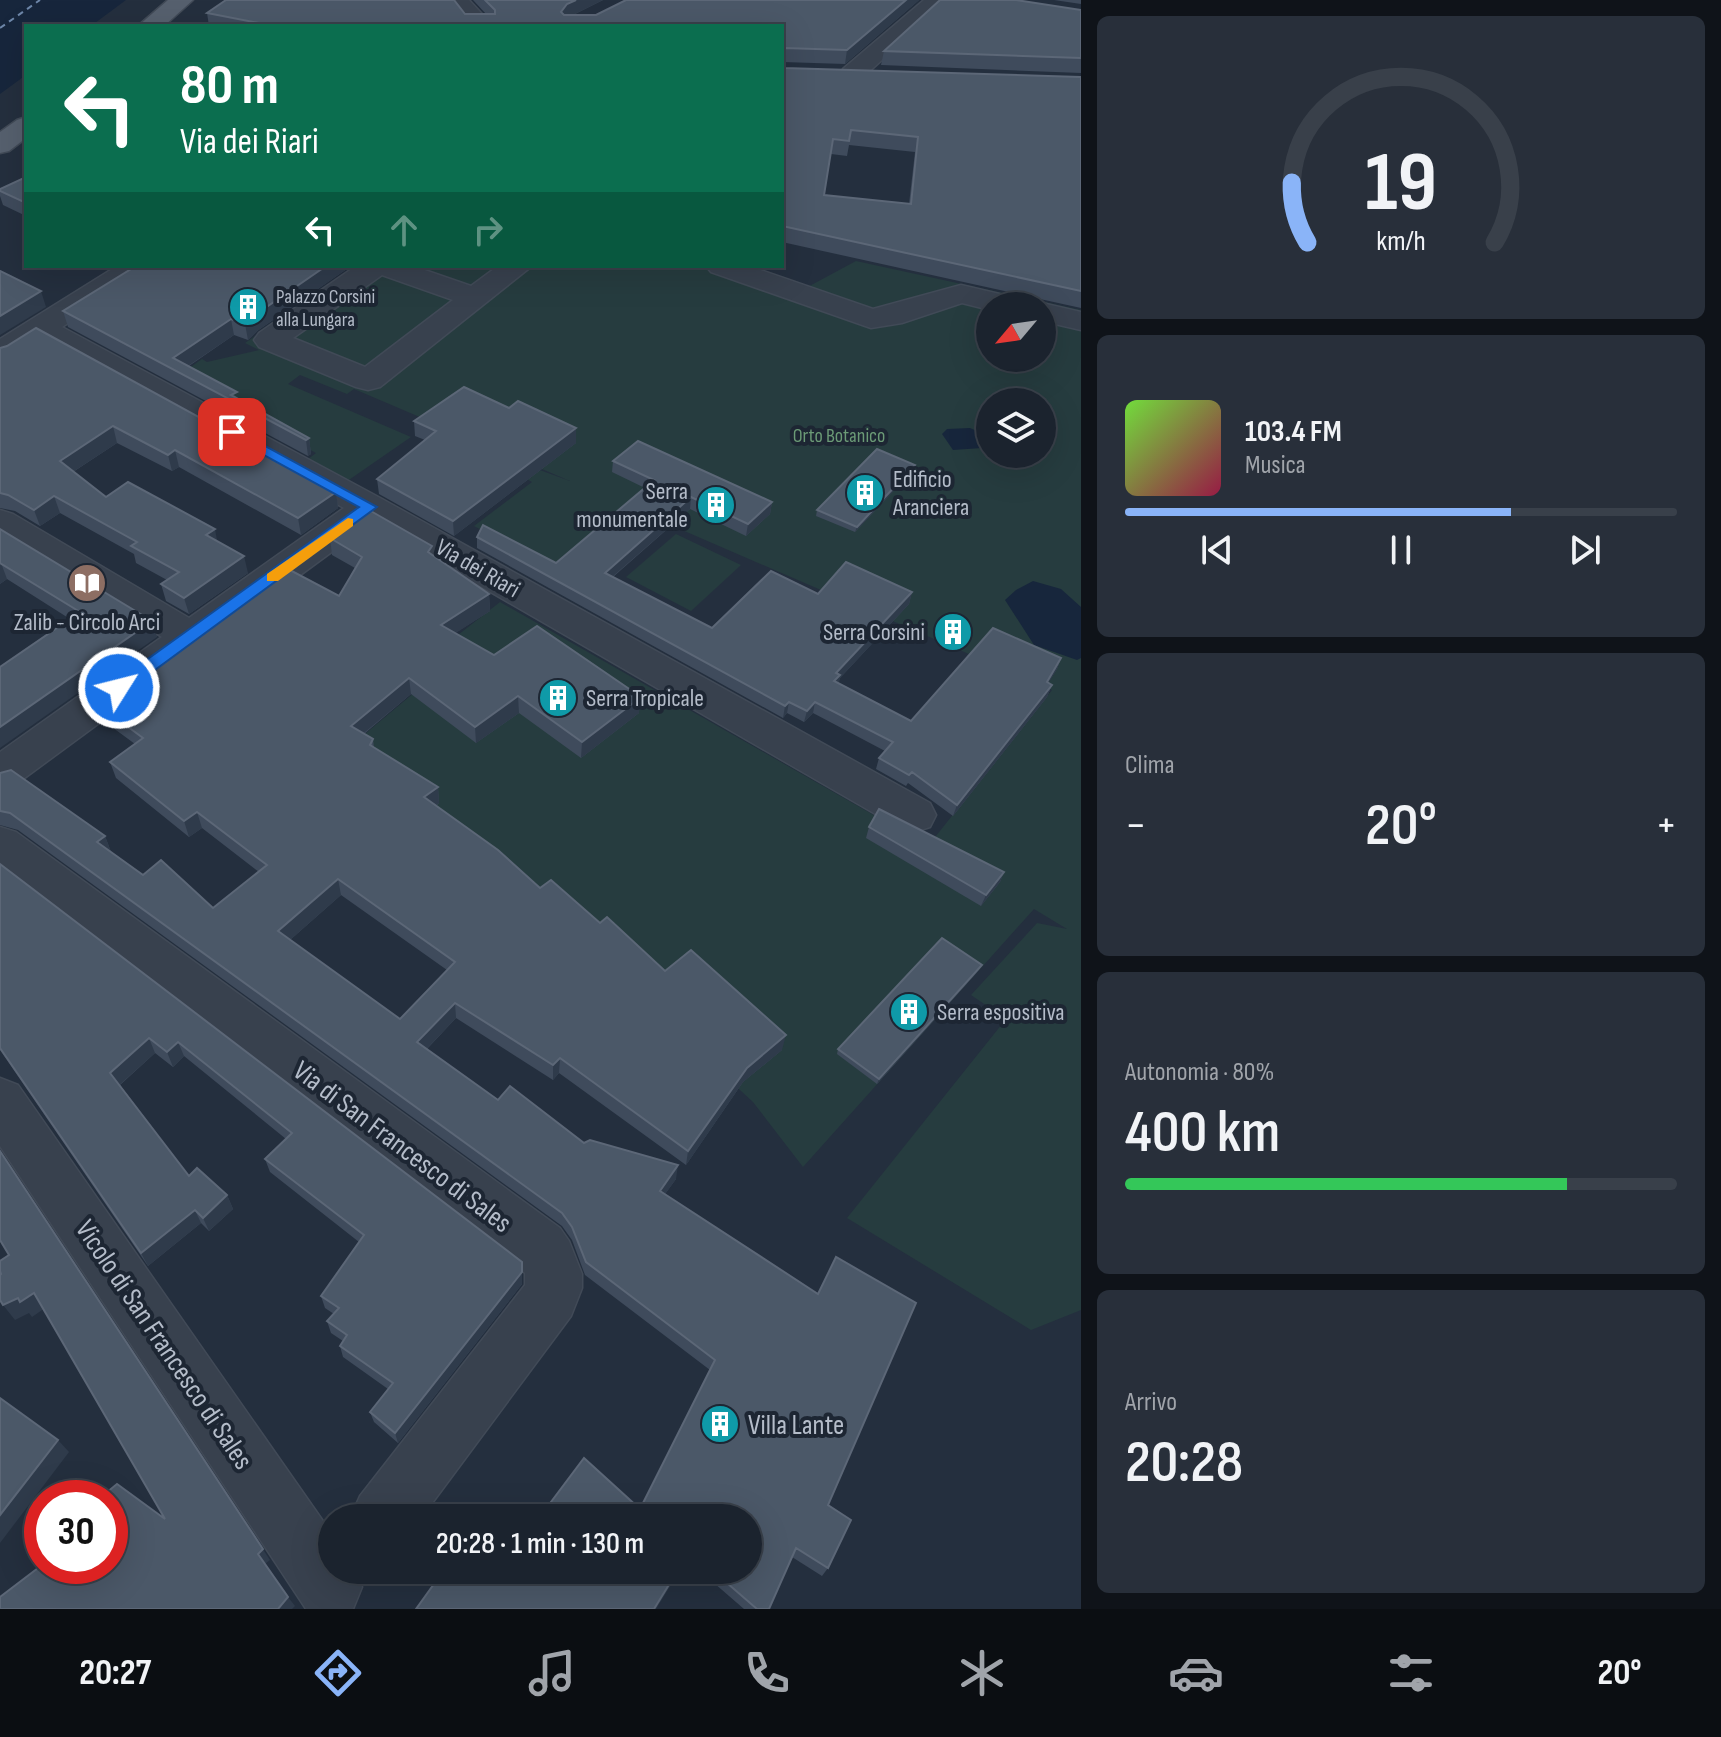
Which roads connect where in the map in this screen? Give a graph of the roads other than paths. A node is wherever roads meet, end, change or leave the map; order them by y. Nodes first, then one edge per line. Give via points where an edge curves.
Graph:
1 (182, 0) edge
2 (935, 0) edge
3 (452, 3) edge
4 (152, 24) edge
5 (478, 24) edge
6 (824, 73) edge
7 (852, 74) junction
8 (882, 75) edge
9 (24, 127) edge
10 (0, 145) edge
11 (134, 268) edge
12 (373, 268) edge
13 (391, 268) edge
14 (514, 268) edge
15 (727, 268) edge
16 (976, 297) edge
17 (475, 298) junction
18 (1056, 315) edge
19 (1081, 321) edge
20 (39, 327) junction
21 (0, 353) edge
22 (369, 507) junction
23 (0, 522) edge
24 (190, 636) junction
25 (0, 774) edge
26 (914, 815) dead end
27 (0, 845) edge
28 (0, 1102) edge
29 (393, 1504) edge
30 (328, 1589) edge

1 - 4 main road
2 - 7 street
3 - 5 street
6 - 7 street
7 - 8 street
9 - 10 main road
11 - 20 street
12 - 17 street via 270,340 368,380
13 - 17 street
14 - 17 street
15 - 16 street via 871,319 961,294
18 - 19 street
20 - 21 street
20 - 22 street, Via dei Riari
22 - 24 street
22 - 26 street, Via dei Riari
23 - 24 street
24 - 25 street
27 - 29 street, Via di San Francesco di Sales via 540,1247 551,1261 555,1288 547,1303
28 - 30 street, Vicolo di San Francesco di Sales

